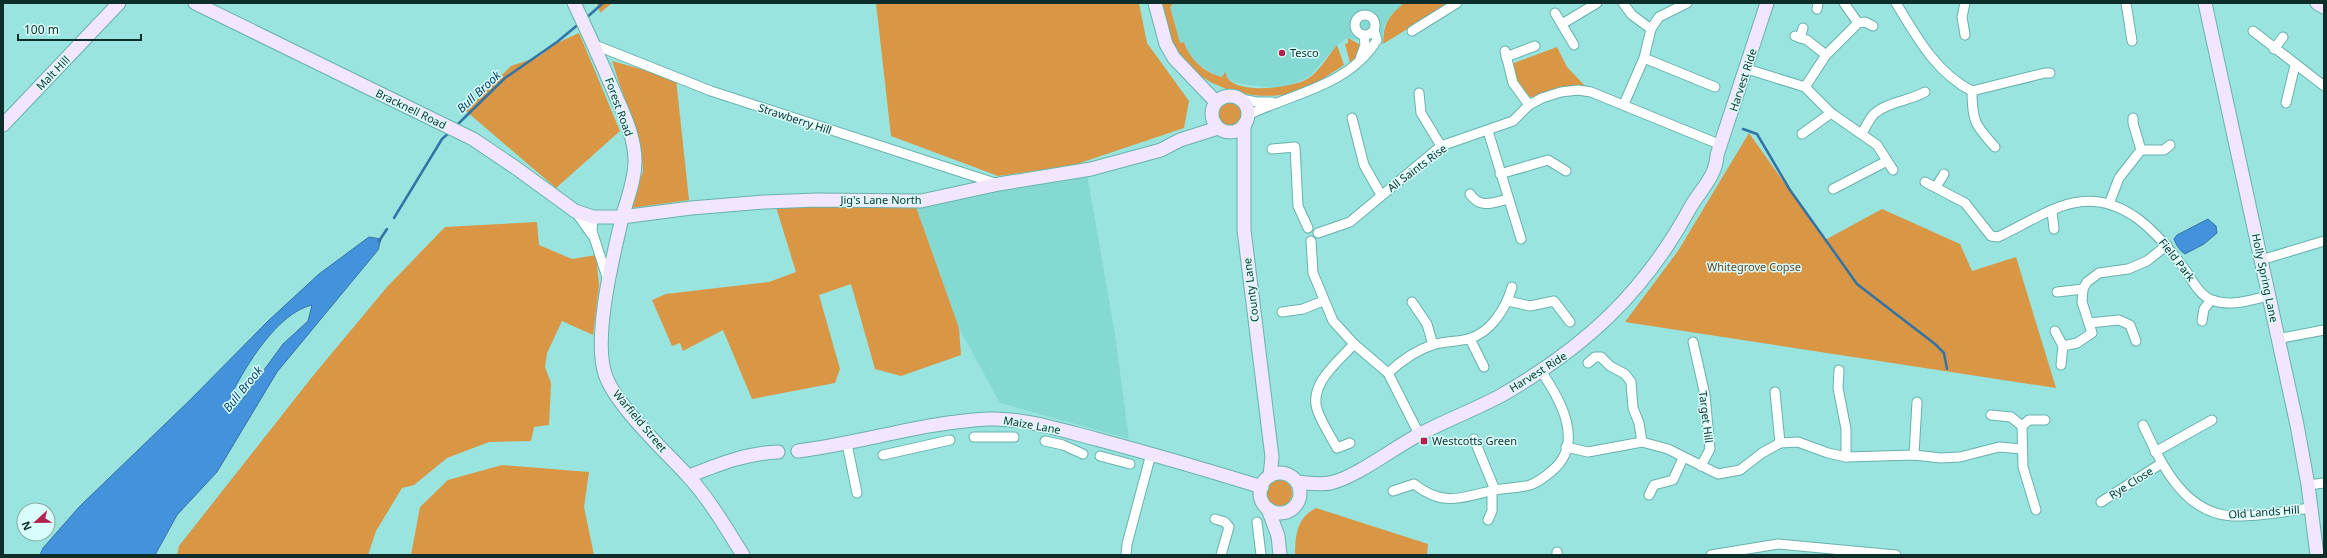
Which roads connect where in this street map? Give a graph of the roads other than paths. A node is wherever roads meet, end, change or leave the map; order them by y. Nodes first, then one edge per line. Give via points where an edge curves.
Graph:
1 (119, 3) edge
2 (194, 3) edge
3 (574, 3) edge
4 (1155, 3) edge
5 (1457, 3) edge
6 (1597, 3) edge
7 (1623, 3) edge
8 (1687, 3) edge
9 (1767, 3) edge
10 (1844, 3) edge
11 (1896, 3) edge
12 (1965, 3) edge
13 (2126, 3) edge
14 (2205, 3) edge
15 (2317, 3) edge
16 (2324, 7) edge
17 (1555, 13) dead end
18 (1858, 23) junction
19 (1562, 24) junction
20 (1873, 26) dead end
21 (1803, 28) dead end
22 (1651, 29) junction
23 (1374, 30) junction
24 (1412, 31) dead end
25 (2253, 31) dead end
26 (1364, 35) junction
27 (1965, 35) dead end
28 (2283, 37) dead end
29 (2132, 41) dead end
30 (595, 45) junction
31 (1574, 45) dead end
32 (1535, 46) dead end
33 (2274, 49) junction
34 (1826, 55) junction
35 (1644, 58) junction
36 (1360, 61) junction
37 (2295, 65) junction
38 (1747, 69) junction
39 (2050, 73) dead end
40 (2324, 86) edge
41 (1715, 87) dead end
42 (1805, 87) junction
43 (1972, 91) junction
44 (1924, 92) dead end
45 (1419, 93) dead end
46 (1241, 99) junction
47 (1282, 101) junction
48 (1218, 103) junction
49 (1624, 104) junction
50 (2286, 104) dead end
51 (1529, 105) junction
52 (1831, 113) junction
53 (1352, 118) dead end
54 (2134, 118) dead end
55 (1246, 120) junction
56 (3, 125) edge
57 (1223, 130) junction
58 (1488, 131) junction
59 (1862, 133) junction
60 (1802, 134) dead end
61 (1180, 140) junction
62 (2170, 145) dead end
63 (1441, 146) junction
64 (1995, 147) dead end
65 (1272, 149) dead end
66 (1719, 150) junction
67 (2141, 150) junction
68 (1244, 157) junction
69 (1887, 161) junction
70 (1893, 170) dead end
71 (1566, 171) dead end
72 (1500, 174) junction
73 (1944, 174) dead end
74 (1925, 182) dead end
75 (999, 184) junction
76 (1936, 187) junction
77 (1833, 189) dead end
78 (1470, 194) dead end
79 (1381, 195) junction
80 (1508, 199) junction
81 (2110, 204) junction
82 (575, 211) junction
83 (2052, 211) junction
84 (593, 217) junction
85 (622, 217) junction
86 (1308, 228) junction
87 (2054, 228) dead end
88 (1318, 233) junction
89 (1521, 239) dead end
90 (1311, 241) junction
91 (2324, 241) edge
92 (596, 242) junction
93 (2167, 245) junction
94 (2261, 260) junction
95 (1512, 287) dead end
96 (2083, 289) junction
97 (2057, 292) dead end
98 (607, 293) junction
99 (2268, 296) junction
100 (2211, 300) junction
101 (1323, 301) junction
102 (1508, 301) junction
103 (1412, 302) dead end
104 (1282, 312) dead end
105 (2202, 321) dead end
106 (1570, 322) dead end
107 (2089, 323) junction
108 (2324, 330) edge
109 (2055, 331) dead end
110 (1470, 339) junction
111 (2277, 339) junction
112 (2136, 341) dead end
113 (1693, 342) dead end
114 (1354, 344) junction
115 (1433, 345) junction
116 (2063, 346) junction
117 (1588, 363) dead end
118 (2061, 365) dead end
119 (1484, 367) dead end
120 (1839, 370) dead end
121 (1541, 371) junction
122 (1388, 373) junction
123 (1776, 392) dead end
124 (1917, 402) dead end
125 (1991, 415) dead end
126 (990, 419) junction
127 (2045, 420) dead end
128 (2212, 420) dead end
129 (1267, 423) junction
130 (2143, 425) dead end
131 (2022, 426) junction
132 (923, 427) junction
133 (1067, 431) junction
134 (1419, 434) junction
135 (991, 436) junction
136 (974, 437) dead end
137 (1014, 437) dead end
138 (1474, 439) dead end
139 (950, 440) dead end
140 (1044, 441) dead end
141 (1642, 442) junction
142 (1780, 443) junction
143 (847, 444) junction
144 (1350, 444) dead end
145 (928, 445) junction
146 (1063, 445) junction
147 (1117, 445) junction
148 (1566, 447) junction
149 (2022, 449) junction
150 (798, 451) dead end
151 (778, 452) dead end
152 (2155, 452) junction
153 (1083, 454) dead end
154 (1151, 454) junction
155 (883, 455) dead end
156 (1914, 455) junction
157 (1100, 456) dead end
158 (1846, 457) junction
159 (1683, 458) junction
160 (1113, 459) junction
161 (2162, 463) junction
162 (1130, 464) dead end
163 (1701, 466) junction
164 (689, 476) junction
165 (1270, 476) junction
166 (1292, 478) junction
167 (1330, 483) junction
168 (2324, 483) edge
169 (2308, 485) junction
170 (1262, 486) junction
171 (1393, 491) dead end
172 (1493, 491) junction
173 (857, 493) dead end
174 (1649, 495) dead end
175 (1300, 498) junction
176 (2101, 502) dead end
177 (2311, 508) junction
178 (1268, 509) junction
179 (2036, 510) dead end
180 (1288, 511) junction
181 (1215, 519) dead end
182 (1488, 520) dead end
183 (1257, 522) dead end
184 (743, 555) edge
185 (1126, 555) edge
186 (1221, 555) edge
187 (1260, 555) edge
188 (1281, 555) edge
189 (1711, 555) edge
190 (1896, 555) edge
191 (2316, 555) edge

1 - 56 street, Malt Hill
2 - 82 street, Bracknell Road via 452,129 516,168
3 - 30 street, Forest Road
4 - 48 street via 1166,44 1174,58
5 - 24 street
6 - 19 street
7 - 22 street via 1632,15
8 - 22 street via 1659,17
9 - 38 street, Harvest Ride
10 - 18 street
11 - 43 street via 1928,54 1951,78
12 - 27 street via 1962,17
13 - 29 street
14 - 94 street, Holly Spring Lane
15 - 16 street
17 - 19 street
18 - 20 street via 1865,22
18 - 34 street
19 - 31 street
21 - 34 street via 1797,37 1807,40
22 - 35 street
23 - 26 street
23 - 26 street via 1376,24 1372,17 1361,15 1356,19 1355,26 1358,32
23 - 36 street via 1377,40
25 - 33 street
26 - 36 street via 1365,45
28 - 33 street
30 - 75 street, Strawberry Hill via 711,91
30 - 85 street, Forest Road via 624,116 634,150 632,183
32 - 51 street via 1505,54 1513,82
33 - 37 street
34 - 42 street
35 - 41 street
35 - 49 street
36 - 47 street via 1315,90
37 - 40 street
37 - 50 street
38 - 42 street
38 - 66 street, Harvest Ride
39 - 43 street
42 - 52 street
43 - 64 street via 1976,126
44 - 59 street via 1874,114
45 - 63 street via 1421,113
46 - 47 street via 1258,102
46 - 48 street
46 - 55 street via 1245,104
47 - 55 street
48 - 57 street via 1212,120
48 - 61 street, Jig's Lane North via 1200,125
49 - 51 street, All Saints Rise via 1578,90 1561,92
49 - 66 street, All Saints Rise
51 - 58 street, All Saints Rise via 1513,121
52 - 59 street
52 - 60 street
53 - 79 street via 1364,165
54 - 67 street via 2133,123
55 - 57 street via 1238,130
55 - 68 street, County Lane
57 - 61 street, Jig's Lane North
57 - 68 street
58 - 63 street, All Saints Rise
58 - 72 street
59 - 69 street via 1877,145
61 - 75 street, Jig's Lane North via 1161,150 1091,169
62 - 67 street via 2164,150
63 - 79 street, All Saints Rise
65 - 86 street via 1296,147 1298,206
66 - 121 street, Harvest Ride via 1695,191 1695,200 1664,252 1628,298 1582,342
67 - 81 street via 2119,178
68 - 129 street, County Lane via 1244,230
69 - 70 street
69 - 77 street
71 - 72 street via 1548,160
72 - 80 street
73 - 76 street
74 - 76 street, Field Park
75 - 85 street, Jig's Lane North via 921,202 765,202
76 - 83 street, Field Park via 1965,203 1991,236 1998,238
78 - 80 street via 1475,202 1485,205
79 - 88 street, All Saints Rise via 1350,222
80 - 89 street
81 - 83 street, Field Park via 2091,201 2072,203
81 - 93 street, Field Park via 2135,215
82 - 84 street, Bracknell Road
82 - 92 street
83 - 87 street
84 - 85 street, Bracknell Road
84 - 92 street via 592,226
85 - 98 street, Warfield Street
86 - 88 street via 1314,228
86 - 90 street via 1305,236
88 - 90 street, All Saints Rise via 1316,239
90 - 101 street via 1313,273
91 - 94 street
92 - 98 street via 604,265
93 - 96 street via 2147,261 2128,269 2099,273 2087,282
93 - 100 street, Field Park via 2200,290
94 - 99 street, Holly Spring Lane
95 - 102 street
96 - 97 street
96 - 107 street via 2082,302
98 - 164 street, Warfield Street via 602,324 605,374 631,413
99 - 100 street via 2231,304
99 - 111 street, Holly Spring Lane
100 - 105 street via 2204,309
101 - 104 street via 1303,309
101 - 114 street via 1333,321
102 - 106 street via 1530,306 1554,301
102 - 110 street via 1499,316
103 - 115 street via 1427,324
107 - 112 street via 2119,320 2130,325
107 - 116 street via 2092,333 2077,342
108 - 111 street
109 - 116 street
110 - 115 street
110 - 119 street
111 - 169 street, Holly Spring Lane
113 - 163 street, Target Hill via 1705,395 1710,449
114 - 122 street
114 - 144 street via 1320,381 1316,399 1317,411 1337,448
115 - 122 street via 1408,356
116 - 118 street
117 - 141 street via 1595,356 1600,357 1625,374 1631,382 1633,408
120 - 158 street via 1838,388 1846,429
121 - 134 street, Harvest Ride via 1500,395
121 - 148 street via 1555,392 1564,413 1568,430
122 - 134 street
123 - 142 street
124 - 156 street
125 - 131 street via 2011,417
126 - 132 street, Maize Lane
126 - 133 street, Maize Lane via 1042,425
126 - 135 street
127 - 131 street via 2029,420
128 - 152 street
129 - 165 street, County Lane via 1272,458
129 - 166 street, County Lane
130 - 152 street, Old Lands Hill
131 - 149 street
132 - 143 street, Maize Lane
132 - 145 street
133 - 146 street
133 - 147 street, Maize Lane
134 - 167 street, Harvest Ride via 1354,474
135 - 136 street
135 - 137 street
138 - 172 street
139 - 145 street
140 - 146 street
141 - 148 street via 1588,452
141 - 159 street via 1668,449
142 - 158 street via 1798,442 1828,454
142 - 163 street via 1740,470 1718,474
143 - 150 street, Maize Lane
143 - 173 street
145 - 155 street
146 - 153 street
147 - 154 street, Maize Lane
147 - 160 street
148 - 172 street via 1559,465 1544,477 1530,484
149 - 156 street via 1999,447 1954,458
149 - 179 street via 2023,467
151 - 164 street via 760,452 734,459
152 - 161 street, Old Lands Hill
154 - 170 street, Maize Lane
154 - 185 street
156 - 158 street
157 - 160 street
159 - 163 street
159 - 174 street via 1673,480 1654,485
160 - 162 street
161 - 176 street, Rye Close
161 - 177 street, Old Lands Hill via 2189,499 2216,513 2239,516
164 - 184 street, Warfield Street
165 - 166 street via 1279,474
165 - 170 street
166 - 167 street, Harvest Ride
166 - 175 street via 1300,490
167 - 175 street, Harvest Ride
168 - 169 street
169 - 177 street, Holly Spring Lane
170 - 178 street via 1261,498
171 - 172 street via 1414,484 1431,496 1449,500
172 - 182 street via 1492,511
175 - 180 street via 1296,506
177 - 191 street, Holly Spring Lane
178 - 180 street via 1275,512
178 - 188 street via 1278,536
180 - 188 street via 1282,535
181 - 186 street via 1225,522 1229,527
183 - 187 street
189 - 190 street via 1778,544

